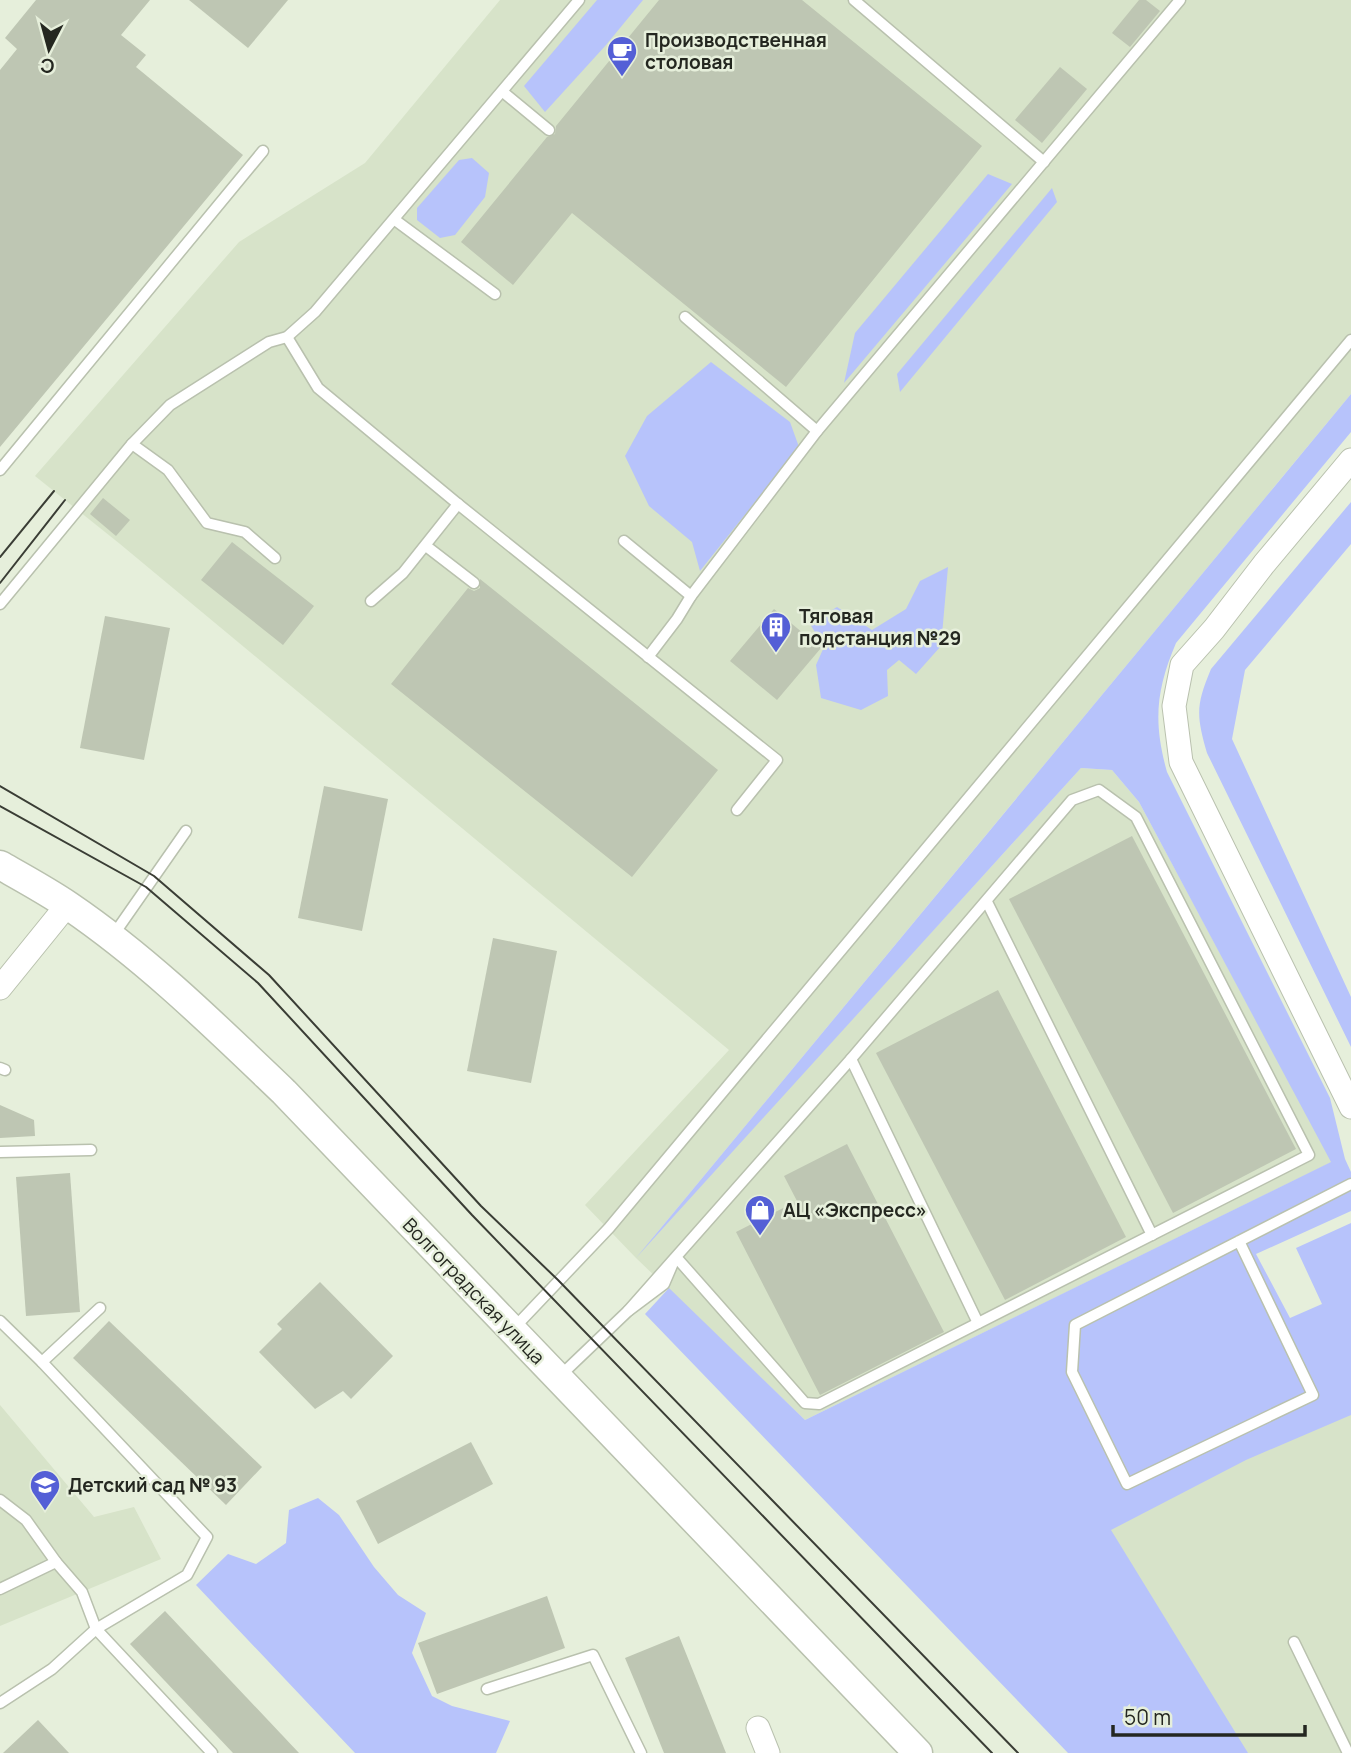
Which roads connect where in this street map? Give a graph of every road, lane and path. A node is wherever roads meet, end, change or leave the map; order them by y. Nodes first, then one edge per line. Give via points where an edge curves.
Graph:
1 (579, 0) edge
2 (853, 0) edge
3 (1180, 0) edge
4 (503, 92) junction
5 (550, 130) dead end
6 (263, 151) dead end
7 (1044, 162) junction
8 (395, 220) junction
9 (495, 294) dead end
10 (685, 317) dead end
11 (287, 337) junction
12 (1351, 340) edge
13 (817, 431) junction
14 (132, 444) junction
15 (1351, 460) edge
16 (0, 470) edge
17 (458, 504) junction
18 (624, 541) dead end
19 (426, 546) junction
20 (275, 558) dead end
21 (474, 583) dead end
22 (691, 596) junction
23 (371, 601) dead end
24 (0, 604) edge
25 (648, 657) junction
26 (737, 810) dead end
27 (186, 831) dead end
28 (0, 865) edge
29 (987, 902) junction
30 (68, 904) junction
31 (111, 937) junction
32 (0, 987) edge
33 (851, 1059) junction
34 (1351, 1107) edge
35 (91, 1150) dead end
36 (0, 1152) edge
37 (1351, 1184) edge
38 (1152, 1235) junction
39 (1239, 1241) junction
40 (676, 1257) junction
41 (100, 1308) dead end
42 (0, 1321) edge
43 (978, 1323) junction
44 (512, 1330) junction
45 (42, 1362) junction
46 (557, 1378) junction
47 (0, 1500) edge
48 (56, 1562) junction
49 (0, 1589) edge
50 (96, 1629) junction
51 (1294, 1642) dead end
52 (487, 1689) dead end
53 (0, 1703) edge
54 (758, 1728) dead end
55 (212, 1753) edge
56 (641, 1753) edge
57 (768, 1753) edge
58 (918, 1753) edge
59 (1348, 1753) edge

1 - 4 lane
2 - 7 lane
3 - 7 lane
4 - 5 lane
4 - 8 lane
6 - 16 lane
7 - 13 lane
8 - 9 lane
8 - 11 lane via 316,312
10 - 13 lane
11 - 14 lane via 269,342 189,391
11 - 17 lane via 318,388
12 - 44 lane via 609,1228
13 - 22 lane
14 - 20 lane via 168,470 207,523 245,532
14 - 24 lane
15 - 34 street via 1182,665 1174,706 1181,762
17 - 19 lane
17 - 25 lane
18 - 22 lane
19 - 21 lane
19 - 23 lane
22 - 25 lane
25 - 26 lane via 777,760
27 - 31 lane
28 - 30 street, Волгоградская улица
29 - 33 lane
29 - 38 lane
29 - 38 lane via 1072,800 1099,790 1136,817 1309,1155
30 - 31 street, Волгоградская улица
30 - 32 street
31 - 44 street, Волгоградская улица via 202,1013 284,1092
33 - 40 lane
33 - 43 lane
35 - 36 lane
37 - 39 lane
38 - 43 lane
39 - 39 lane via 1075,1325 1072,1373 1127,1484 1313,1395
40 - 43 lane via 805,1403 819,1404
40 - 46 lane via 664,1284
41 - 45 lane
42 - 45 lane
44 - 46 street, Волгоградская улица
45 - 50 lane via 206,1537 187,1574
46 - 58 street, Волгоградская улица
47 - 48 lane via 26,1520
48 - 49 lane
48 - 50 lane via 82,1592
50 - 53 lane via 52,1669
50 - 55 lane
51 - 59 lane
52 - 56 lane via 593,1655
54 - 57 street

